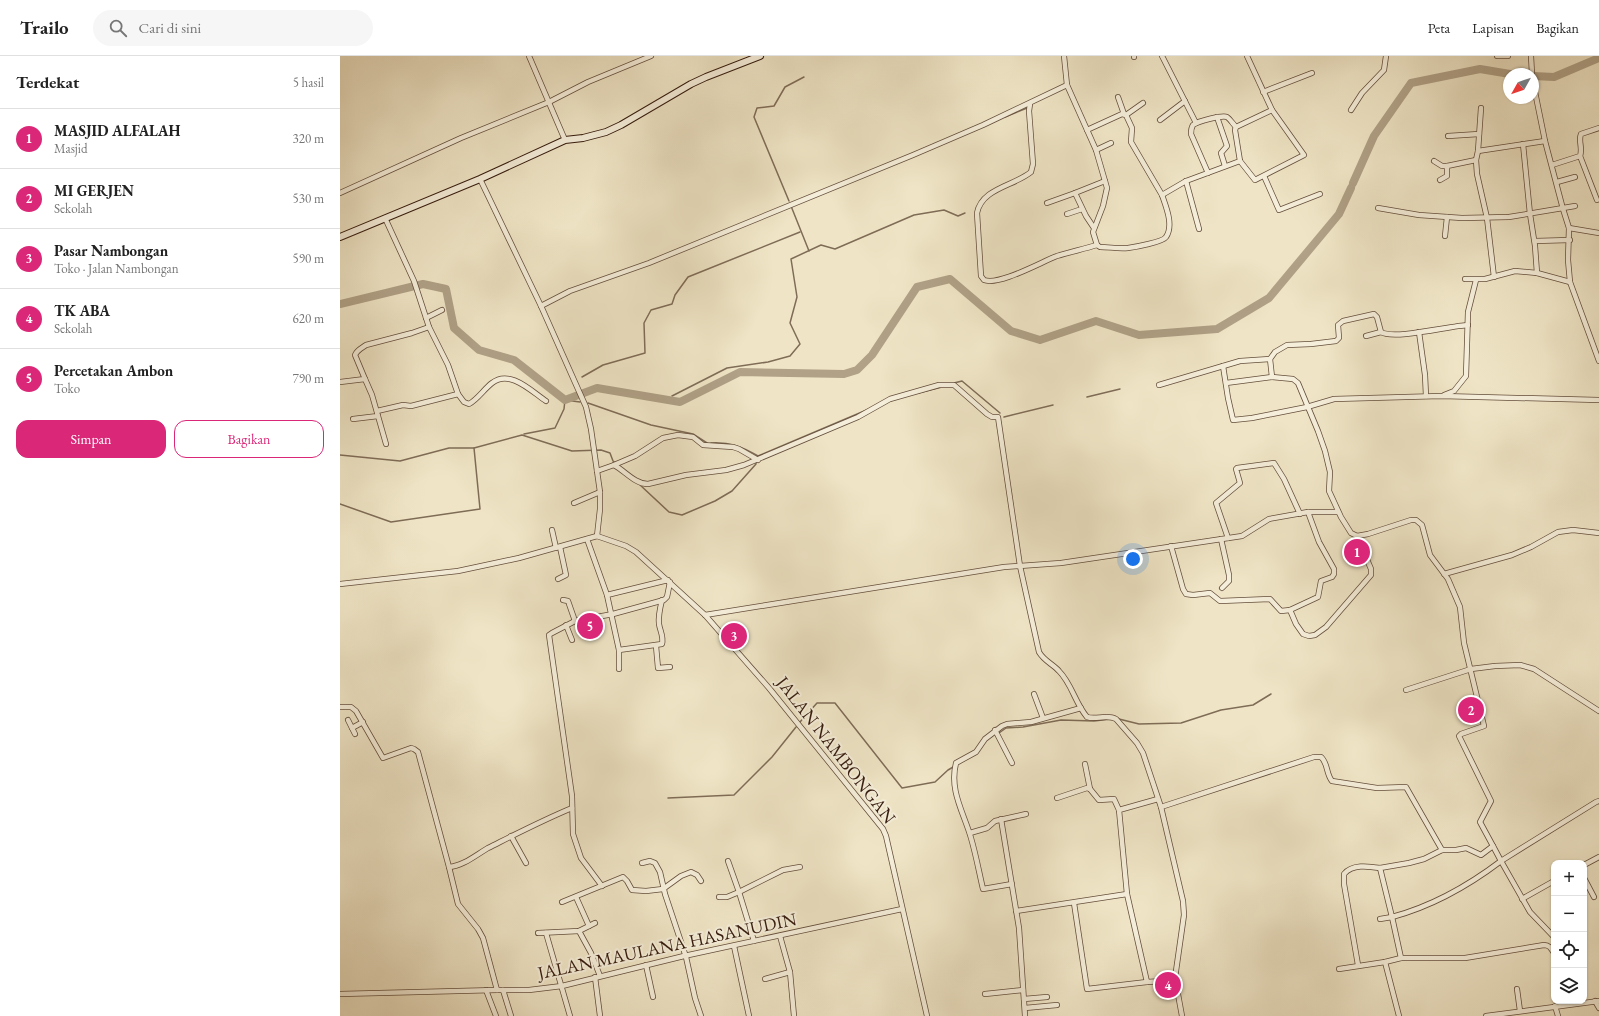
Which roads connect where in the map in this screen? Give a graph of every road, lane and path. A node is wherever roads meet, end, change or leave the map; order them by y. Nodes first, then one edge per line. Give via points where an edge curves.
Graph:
1 (529, 56) edge
2 (651, 56) edge
3 (760, 56) edge
4 (1064, 56) edge
5 (1162, 56) edge
6 (1247, 56) edge
7 (1386, 56) edge
8 (1497, 56) edge
9 (1508, 56) edge
10 (1531, 56) edge
11 (1532, 68) edge
12 (1312, 73) dead end
13 (1067, 85) junction
14 (1263, 92) junction
15 (1118, 97) dead end
16 (1185, 101) junction
17 (549, 102) junction
18 (1143, 103) dead end
19 (1030, 104) junction
20 (1537, 104) edge
21 (1481, 108) dead end
22 (1272, 110) junction
23 (1351, 110) dead end
24 (1125, 114) junction
25 (1217, 117) junction
26 (1160, 120) dead end
27 (1196, 123) junction
28 (1236, 127) junction
29 (1599, 128) edge
30 (1087, 130) junction
31 (1479, 134) junction
32 (1448, 136) dead end
33 (565, 140) junction
34 (1545, 141) junction
35 (1111, 143) dead end
36 (1523, 144) junction
37 (1096, 150) junction
38 (1478, 151) junction
39 (1580, 156) junction
40 (1476, 160) junction
41 (1240, 161) junction
42 (1434, 161) dead end
43 (1552, 165) junction
44 (1225, 166) junction
45 (1447, 166) junction
46 (1208, 173) junction
47 (1264, 176) junction
48 (1575, 176) dead end
49 (480, 179) junction
50 (1440, 180) dead end
51 (1105, 181) junction
52 (1186, 181) junction
53 (1557, 182) junction
54 (340, 193) edge
55 (1075, 193) junction
56 (1320, 194) dead end
57 (1162, 195) junction
58 (1597, 200) dead end
59 (1046, 203) dead end
60 (1575, 206) dead end
61 (1378, 208) dead end
62 (1082, 209) junction
63 (1563, 209) junction
64 (1067, 214) dead end
65 (1530, 214) junction
66 (1447, 217) junction
67 (385, 218) junction
68 (1487, 218) junction
69 (1094, 228) junction
70 (1570, 228) junction
71 (1199, 229) dead end
72 (1599, 233) edge
73 (1445, 236) dead end
74 (340, 237) edge
75 (1570, 240) junction
76 (1534, 241) junction
77 (1097, 245) junction
78 (1537, 273) junction
79 (1494, 277) junction
80 (1464, 279) dead end
81 (1476, 280) junction
82 (1570, 282) junction
83 (541, 306) junction
84 (442, 310) dead end
85 (426, 318) junction
86 (1468, 325) junction
87 (429, 327) junction
88 (1380, 332) junction
89 (1419, 332) junction
90 (1366, 336) dead end
91 (1270, 359) junction
92 (1599, 361) edge
93 (1223, 366) junction
94 (1272, 377) junction
95 (365, 379) junction
96 (340, 382) edge
97 (1226, 383) junction
98 (1159, 386) dead end
99 (458, 394) junction
100 (1426, 396) junction
101 (1441, 396) junction
102 (1599, 400) edge
103 (546, 401) dead end
104 (1308, 407) junction
105 (378, 414) junction
106 (353, 419) dead end
107 (386, 444) dead end
108 (758, 460) junction
109 (614, 465) junction
110 (597, 471) junction
111 (600, 492) junction
112 (574, 503) dead end
113 (1308, 512) junction
114 (1338, 512) junction
115 (1300, 514) junction
116 (552, 530) dead end
117 (1599, 533) edge
118 (597, 536) junction
119 (1357, 536) junction
120 (1221, 538) junction
121 (1228, 538) junction
122 (587, 539) junction
123 (1171, 546) junction
124 (558, 547) junction
125 (1020, 566) junction
126 (1444, 574) junction
127 (558, 579) dead end
128 (669, 581) junction
129 (340, 584) edge
130 (1222, 588) dead end
131 (607, 595) junction
132 (563, 600) dead end
133 (662, 600) junction
134 (1290, 610) junction
135 (613, 614) junction
136 (705, 615) junction
137 (575, 621) junction
138 (566, 625) junction
139 (572, 640) dead end
140 (656, 646) junction
141 (619, 650) junction
142 (670, 667) dead end
143 (619, 669) dead end
144 (1471, 669) junction
145 (1406, 690) dead end
146 (1034, 694) dead end
147 (340, 707) edge
148 (1081, 708) junction
149 (1599, 711) edge
150 (1043, 718) junction
151 (348, 720) dead end
152 (363, 722) junction
153 (352, 728) junction
154 (995, 730) junction
155 (355, 734) dead end
156 (1012, 763) dead end
157 (1085, 764) dead end
158 (1090, 789) junction
159 (1057, 798) dead end
160 (1158, 799) junction
161 (1599, 801) edge
162 (1161, 807) junction
163 (572, 808) junction
164 (1119, 810) junction
165 (1026, 814) dead end
166 (1001, 819) junction
167 (970, 833) junction
168 (511, 836) junction
169 (1493, 846) junction
170 (1442, 850) junction
171 (1599, 857) edge
172 (728, 861) dead end
173 (1501, 861) junction
174 (526, 863) dead end
175 (642, 863) dead end
176 (1587, 863) edge
177 (449, 867) junction
178 (800, 867) dead end
179 (1380, 868) junction
180 (701, 881) dead end
181 (1551, 883) edge
182 (1012, 884) junction
183 (1587, 884) edge
184 (602, 886) junction
185 (663, 889) junction
186 (739, 892) junction
187 (1127, 894) junction
188 (576, 897) junction
189 (719, 897) dead end
190 (1594, 897) dead end
191 (1522, 899) junction
192 (562, 902) dead end
193 (1074, 903) junction
194 (902, 909) junction
195 (1016, 911) junction
196 (1392, 917) junction
197 (1380, 919) dead end
198 (595, 923) dead end
199 (589, 926) junction
200 (578, 931) junction
201 (546, 933) junction
202 (538, 934) dead end
203 (1551, 934) edge
204 (780, 936) junction
205 (754, 941) junction
206 (734, 946) junction
207 (1551, 948) edge
208 (686, 957) junction
209 (1401, 958) junction
210 (1385, 962) junction
211 (646, 965) junction
212 (1358, 966) junction
213 (1339, 969) dead end
214 (790, 972) junction
215 (600, 976) junction
216 (595, 977) junction
217 (1175, 978) junction
218 (765, 979) dead end
219 (1147, 982) junction
220 (562, 986) junction
221 (1516, 989) dead end
222 (486, 990) junction
223 (500, 990) junction
224 (1023, 990) junction
225 (340, 994) edge
226 (985, 994) dead end
227 (653, 997) dead end
228 (1047, 997) dead end
229 (1024, 999) junction
230 (1587, 1001) edge
231 (1597, 1001) edge
232 (1564, 1004) edge
233 (1057, 1005) dead end
234 (1555, 1006) junction
235 (1025, 1008) junction
236 (1599, 1008) edge
237 (1520, 1011) junction
238 (496, 1016) edge
239 (511, 1016) edge
240 (570, 1016) edge
241 (600, 1016) edge
242 (701, 1016) edge
243 (749, 1016) edge
244 (794, 1016) edge
245 (927, 1016) edge
246 (1025, 1016) edge
247 (1182, 1016) edge
248 (1399, 1016) edge
249 (1486, 1016) edge
250 (1558, 1016) edge

1 - 17 street
2 - 17 street via 588,82
3 - 33 main road via 696,82 606,132
4 - 13 street
5 - 16 street
6 - 14 street
7 - 23 street via 1384,70 1362,93
8 - 9 street
10 - 11 street
12 - 14 street
13 - 19 street
13 - 30 street
14 - 22 street
15 - 24 street
16 - 26 street
16 - 27 street
17 - 33 street
17 - 54 street via 461,138
18 - 24 street
19 - 77 street via 1033,164 1031,172 989,194 978,206 981,276 986,282 1009,277 1058,256
19 - 83 street via 913,155 656,260 570,291
20 - 34 street
21 - 31 street
22 - 28 street
22 - 47 street via 1304,155
24 - 30 street
24 - 57 street via 1132,126 1131,142
25 - 27 street
25 - 28 street via 1227,117
25 - 44 street via 1227,146 1221,153
27 - 46 street via 1191,129 1191,134
28 - 41 street
29 - 39 street via 1581,134
30 - 37 street
31 - 32 street
31 - 38 street
33 - 49 main road
34 - 36 street
34 - 43 street
35 - 37 street
36 - 38 street
36 - 65 street
37 - 51 street
38 - 40 street
39 - 43 street
39 - 58 street
40 - 45 street
40 - 68 street
41 - 44 street
41 - 47 street via 1254,179
42 - 45 street
43 - 53 street
44 - 46 street
45 - 50 street via 1447,176
46 - 52 street
47 - 56 street via 1279,210
48 - 53 street
49 - 67 main road
49 - 83 street
51 - 55 street
51 - 69 street via 1106,197
52 - 57 street
52 - 71 street
53 - 63 street
55 - 59 street
55 - 62 street
57 - 77 street via 1168,215 1165,239 1128,248
60 - 63 street
61 - 66 street
62 - 64 street
62 - 69 street
63 - 65 street
63 - 70 street
65 - 68 street
65 - 76 street
66 - 68 street
66 - 73 street
67 - 74 main road
67 - 85 street via 414,281
68 - 79 street
69 - 77 street
70 - 72 street
70 - 75 street
75 - 76 street
75 - 82 street
76 - 78 street
78 - 79 street via 1515,271
78 - 82 street
79 - 81 street
80 - 81 street
81 - 86 street via 1468,312
82 - 92 street
83 - 110 street via 583,400 591,429
84 - 85 street
85 - 87 street
86 - 89 street
86 - 101 street via 1466,376 1454,391
87 - 95 street via 366,345 357,351 355,355
87 - 99 street via 448,365
88 - 89 street via 1389,335
88 - 90 street
88 - 91 street via 1377,317 1374,314 1364,316 1340,323 1339,338 1336,341 1287,345 1275,352
89 - 100 street
91 - 93 street via 1245,360
91 - 94 street
93 - 97 street
93 - 98 street
94 - 97 street
94 - 104 street via 1294,379
95 - 96 street
95 - 105 street
97 - 104 street via 1233,420
99 - 103 street via 469,404 492,383 504,377 513,379
99 - 105 street via 411,406 403,405
100 - 101 street
100 - 104 street via 1334,399
101 - 102 street
104 - 114 street via 1325,451 1330,472 1329,491
105 - 106 street
105 - 107 street
108 - 109 street via 726,470 686,475 648,484 634,479
108 - 109 street via 733,447 703,445 693,437 678,435 663,438 635,456
108 - 125 street via 858,418 890,399 939,385 954,385 987,414 998,417
109 - 110 street
110 - 111 street
111 - 112 street
111 - 118 street
113 - 114 street
113 - 115 street
113 - 134 street via 1334,574 1321,581 1318,597
114 - 119 street via 1351,533
115 - 121 street via 1269,519 1246,534
115 - 121 street via 1274,463 1237,468 1240,483 1216,503
116 - 124 street
117 - 126 street via 1573,530 1558,532 1512,555
118 - 122 street
118 - 128 street, JALAN NAMBONGAN via 636,552
119 - 126 street via 1416,520 1422,525 1430,554
119 - 134 street via 1371,569 1371,575 1326,626 1315,635 1303,634
120 - 121 street
120 - 123 street
120 - 130 street via 1229,575
122 - 124 street
122 - 131 street
123 - 125 street via 1062,563
123 - 134 street via 1185,592 1193,595 1210,593 1220,601 1270,599 1282,611
124 - 127 street via 566,575
124 - 129 street via 458,571
125 - 136 street
125 - 148 street via 1039,652 1067,681
126 - 144 street via 1460,607 1464,643
128 - 131 street
128 - 133 street via 667,597
128 - 136 street, JALAN NAMBONGAN
131 - 135 street
132 - 137 street via 568,601
133 - 135 street
133 - 140 street via 659,624 663,642
135 - 137 street
135 - 141 street
136 - 194 street, JALAN NAMBONGAN via 769,688 883,829
137 - 138 street
138 - 139 street
138 - 163 street via 549,636
140 - 141 street
140 - 142 street via 658,668
141 - 143 street
144 - 145 street
144 - 149 street via 1520,665 1534,669
144 - 169 street via 1484,726 1459,736 1491,801 1480,822
146 - 150 street
147 - 152 street via 356,711
148 - 150 street
148 - 160 street via 1089,718 1113,717 1124,728 1143,753
150 - 154 street via 1007,724
151 - 153 street
152 - 153 street
152 - 177 street via 383,758 411,748 418,752
153 - 155 street
154 - 156 street
154 - 167 street via 985,738 976,752 956,763 953,774 958,805
157 - 158 street
158 - 159 street
158 - 164 street via 1099,800 1114,799
160 - 162 street
160 - 164 street
161 - 173 street
162 - 170 street via 1321,756 1332,781 1377,788 1406,787
162 - 217 street via 1184,901
163 - 168 street
163 - 184 street via 573,831 580,855
164 - 187 street
165 - 166 street
166 - 167 street via 995,820 987,828
166 - 182 street
167 - 182 street via 983,889
168 - 174 street
168 - 177 street via 471,859
169 - 170 street via 1481,855 1466,848
169 - 173 street
170 - 179 street via 1409,863
171 - 176 street
172 - 186 street
173 - 191 street
173 - 196 street via 1450,894 1422,908
175 - 185 street via 655,863 660,872
177 - 223 street via 458,904 483,938
178 - 186 street via 783,870
179 - 196 street
179 - 212 street via 1360,867 1348,870 1344,874
180 - 185 street via 691,872
181 - 191 street
182 - 195 street
183 - 190 street
184 - 185 street via 623,877 632,890
184 - 188 street
185 - 208 street
186 - 189 street
186 - 205 street
187 - 193 street
187 - 219 street
188 - 192 street
188 - 199 street
191 - 203 street via 1534,918
193 - 195 street
193 - 219 street via 1087,989
194 - 204 street, JALAN MAULANA HASANUDIN
194 - 245 street, JALAN NAMBONGAN
195 - 224 street
196 - 197 street
196 - 209 street
198 - 199 street
199 - 200 street
200 - 201 street
200 - 215 street via 591,953
201 - 202 street
201 - 220 street
204 - 205 street, JALAN MAULANA HASANUDIN
204 - 214 street
205 - 206 street, JALAN MAULANA HASANUDIN
206 - 208 street, JALAN MAULANA HASANUDIN
206 - 243 street
207 - 209 street via 1544,945 1465,958
208 - 211 street, JALAN MAULANA HASANUDIN
208 - 242 street via 694,998
209 - 210 street
210 - 212 street
210 - 248 street
211 - 215 street, JALAN MAULANA HASANUDIN
211 - 227 street
212 - 213 street
214 - 218 street
214 - 244 street
215 - 216 street, JALAN MAULANA HASANUDIN
216 - 220 street, JALAN MAULANA HASANUDIN
216 - 241 street
217 - 219 street
217 - 247 street
220 - 223 street, JALAN MAULANA HASANUDIN
220 - 240 street
221 - 237 street
222 - 223 street, JALAN MAULANA HASANUDIN
222 - 225 street, JALAN MAULANA HASANUDIN
222 - 238 street
223 - 239 street
224 - 226 street
224 - 229 street
228 - 229 street
229 - 235 street
230 - 231 street
231 - 236 street
232 - 234 street
233 - 235 street
234 - 237 street
234 - 250 street
235 - 246 street
237 - 249 street

